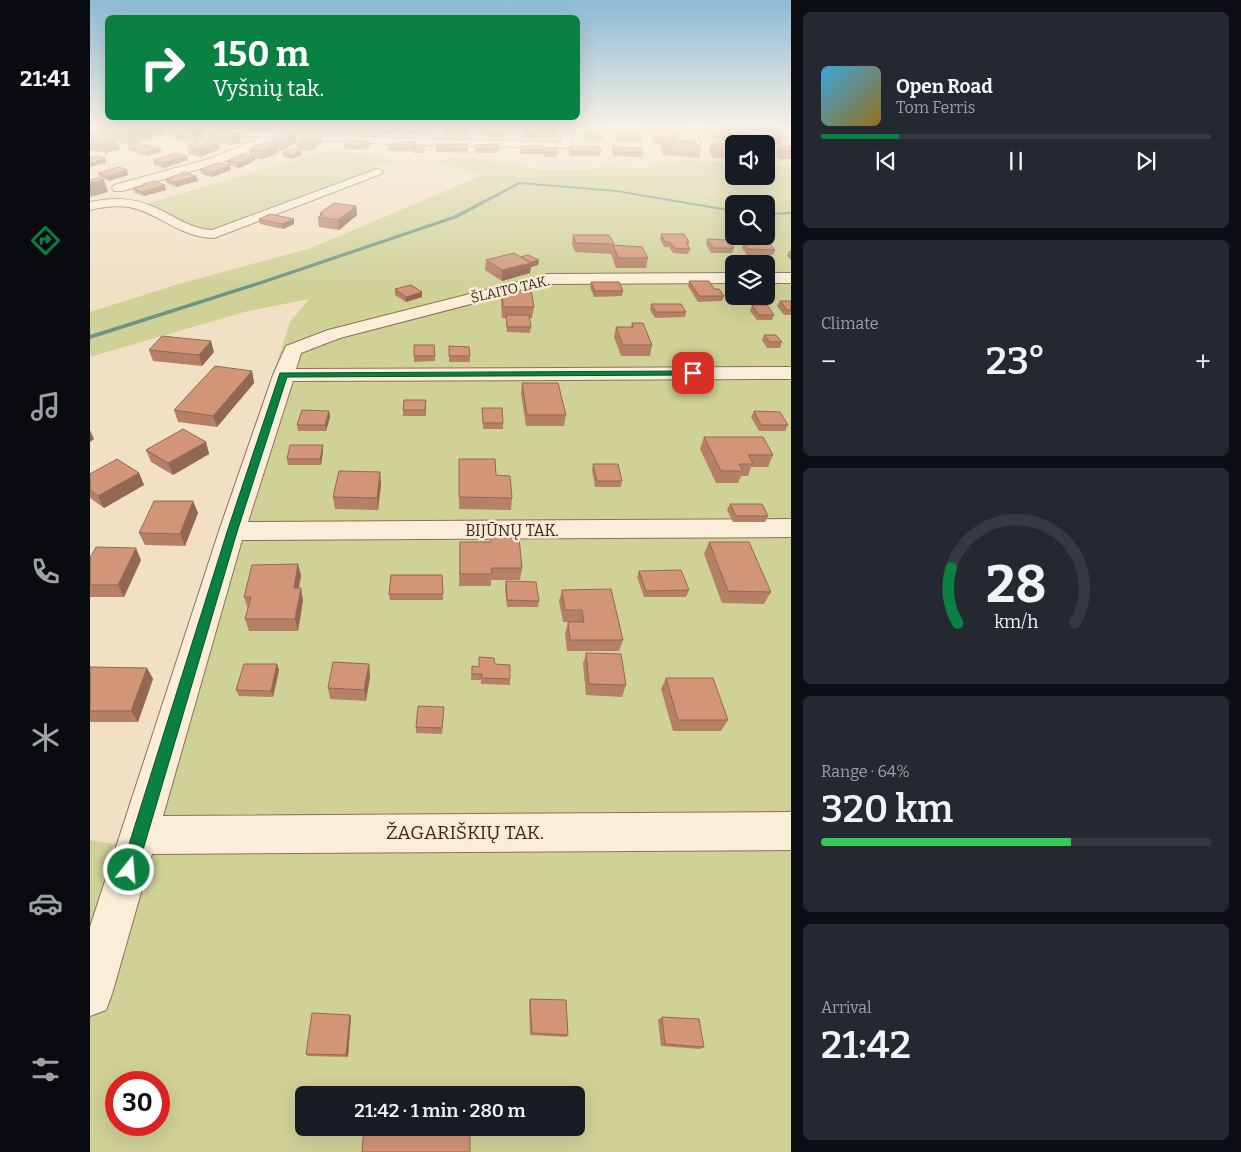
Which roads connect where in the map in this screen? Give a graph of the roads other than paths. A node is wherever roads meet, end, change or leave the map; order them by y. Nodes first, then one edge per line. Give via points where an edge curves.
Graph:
1 (144, 181) edge
2 (354, 181) edge
3 (118, 188) dead end
4 (90, 206) edge
5 (725, 278) edge
6 (775, 278) edge
7 (791, 278) edge
8 (288, 362) junction
9 (791, 373) edge
10 (791, 528) edge
11 (232, 532) junction
12 (791, 831) edge
13 (140, 835) junction
14 (90, 994) edge

1 - 3 street
2 - 4 street via 222,232 206,235 138,205 119,202
5 - 8 street, ŠLAITO TAK. via 548,279 334,334
6 - 7 street
8 - 9 street
8 - 11 street
10 - 11 street, BIJŪNŲ TAK.
11 - 13 street
12 - 13 street, ŽAGARIŠKIŲ TAK.
13 - 14 street

